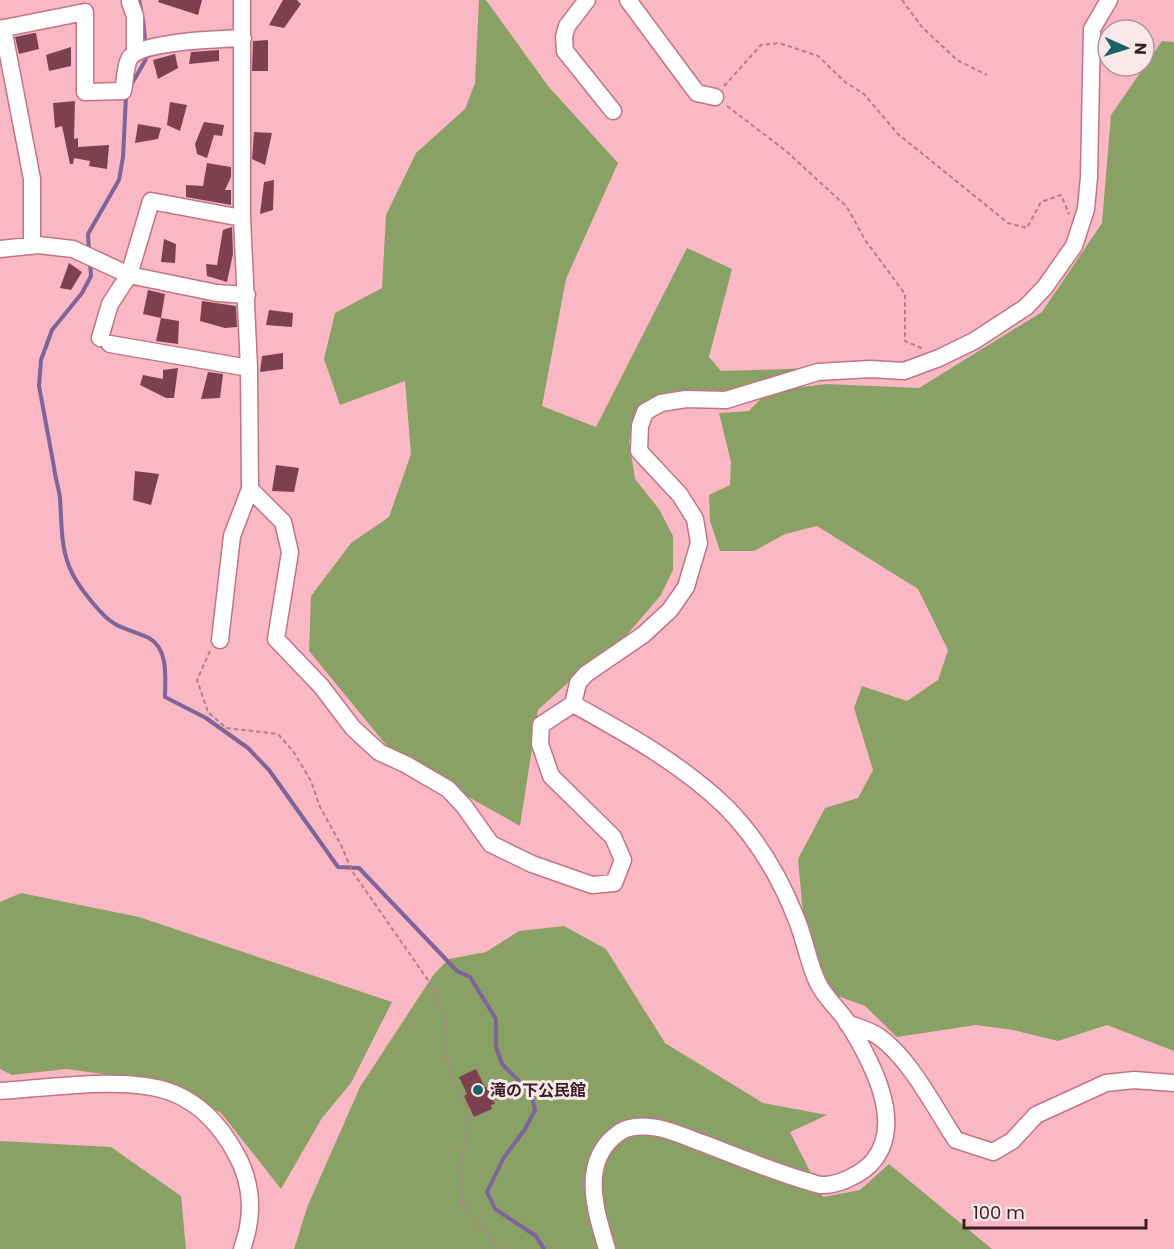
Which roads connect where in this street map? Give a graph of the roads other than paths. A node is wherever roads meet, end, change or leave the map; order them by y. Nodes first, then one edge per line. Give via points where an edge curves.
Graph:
1 (242, 0) edge
2 (587, 0) edge
3 (628, 0) edge
4 (1109, 0) edge
5 (130, 2) dead end
6 (2, 28) edge
7 (243, 38) junction
8 (135, 53) junction
9 (715, 97) road end
10 (613, 111) dead end
11 (242, 218) junction
12 (32, 246) junction
13 (0, 249) edge
14 (129, 274) junction
15 (247, 295) junction
16 (249, 368) junction
17 (250, 489) junction
18 (220, 640) road end
19 (573, 704) junction
20 (847, 1023) junction
21 (1174, 1083) edge
22 (0, 1091) edge
23 (242, 1249) edge
24 (607, 1249) edge

1 - 7 street
2 - 10 street via 567,26 565,51
3 - 9 street via 697,93
4 - 19 street via 1092,29 1086,209 1074,246 1045,287 1026,307 974,341 904,371 818,372 726,400 686,399 661,403 645,412 639,450 680,495 695,519 699,543 686,587 670,610 643,635 586,674 578,683
5 - 8 street via 135,16
6 - 8 street via 85,12 85,92 123,92 129,59
6 - 12 street via 32,179
7 - 8 street via 196,39
7 - 11 street
11 - 14 street via 151,201
11 - 15 street
12 - 13 street
12 - 14 street via 73,249
14 - 15 street via 217,293
14 - 16 street via 110,304 105,341
15 - 16 street
16 - 17 street
17 - 18 street via 232,536
17 - 19 street via 283,522 290,552 276,639 321,686 353,728 379,752 448,789 491,844 532,864 592,885 614,883 623,860 613,837 552,776 540,744 541,725
19 - 20 street via 650,747 687,774 751,834 770,861 796,918 819,984
20 - 21 street via 876,1035 893,1049 956,1140 993,1152 1011,1141 1036,1115 1106,1083
20 - 24 street via 880,1084 885,1107 883,1144 875,1160 848,1179 822,1185 661,1129 638,1126 621,1131 600,1151 592,1180 596,1215
22 - 23 street via 106,1083 172,1092 193,1103 228,1140 249,1185 251,1209

